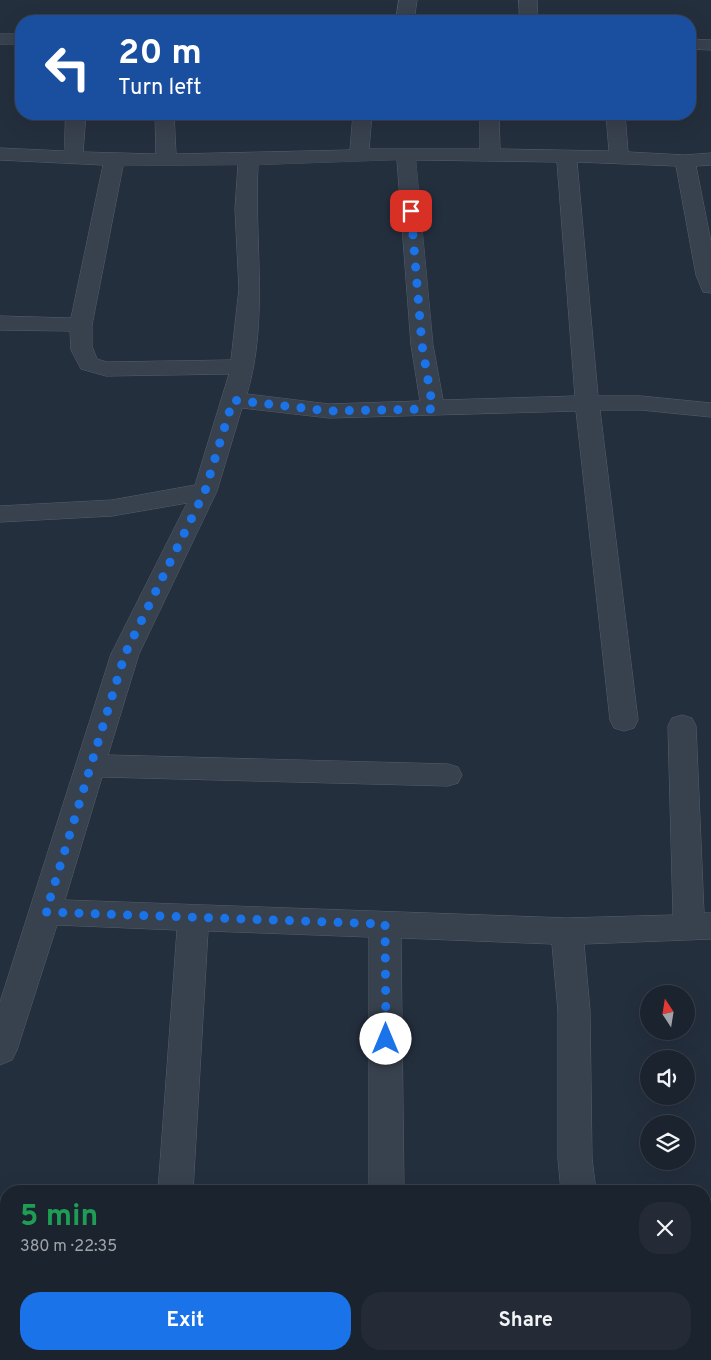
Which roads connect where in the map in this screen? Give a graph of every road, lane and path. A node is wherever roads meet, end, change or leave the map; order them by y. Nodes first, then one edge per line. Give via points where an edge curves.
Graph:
1 (408, 0) edge
2 (528, 0) edge
3 (406, 15) edge
4 (529, 15) edge
5 (0, 38) edge
6 (15, 39) edge
7 (696, 44) edge
8 (711, 45) edge
9 (76, 120) edge
10 (164, 120) edge
11 (362, 120) edge
12 (490, 120) edge
13 (616, 120) edge
14 (0, 154) edge
15 (406, 154) junction
16 (490, 154) junction
17 (359, 155) junction
18 (619, 157) junction
19 (567, 158) junction
20 (73, 159) junction
21 (248, 159) junction
22 (711, 159) edge
23 (114, 160) junction
24 (166, 160) junction
25 (685, 161) junction
26 (711, 287) edge
27 (0, 323) edge
28 (81, 325) junction
29 (241, 367) junction
30 (233, 400) junction
31 (587, 402) junction
32 (433, 409) junction
33 (711, 410) edge
34 (205, 491) junction
35 (0, 514) edge
36 (624, 720) dead end
37 (682, 726) dead end
38 (91, 766) junction
39 (448, 775) dead end
40 (46, 912) junction
41 (193, 917) junction
42 (385, 924) junction
43 (700, 926) edge
44 (567, 930) junction
45 (0, 1050) edge
46 (176, 1185) edge
47 (387, 1185) edge
48 (578, 1185) edge

1 - 3 street
2 - 4 street
5 - 6 street
7 - 8 street
9 - 20 street
10 - 24 street
11 - 17 street
12 - 16 street
13 - 18 street
14 - 20 street
15 - 16 street
15 - 17 street
15 - 32 street via 422,345
16 - 19 street
17 - 21 street
18 - 19 street
18 - 25 street
19 - 31 street
20 - 23 street
21 - 24 street
21 - 29 street via 245,209 250,289
22 - 25 street
23 - 24 street
23 - 28 street
25 - 26 street
27 - 28 street
28 - 29 street via 82,354 89,364 106,369
29 - 30 street
30 - 32 street via 329,411
30 - 34 street
31 - 32 street
31 - 33 street
31 - 36 street
34 - 35 street via 112,508
34 - 38 street via 125,654
37 - 43 street
38 - 39 street
38 - 40 street
40 - 41 street
40 - 45 street
41 - 42 street
41 - 46 street
42 - 44 street
42 - 47 street
43 - 44 street
44 - 48 street via 574,1011 575,1159

